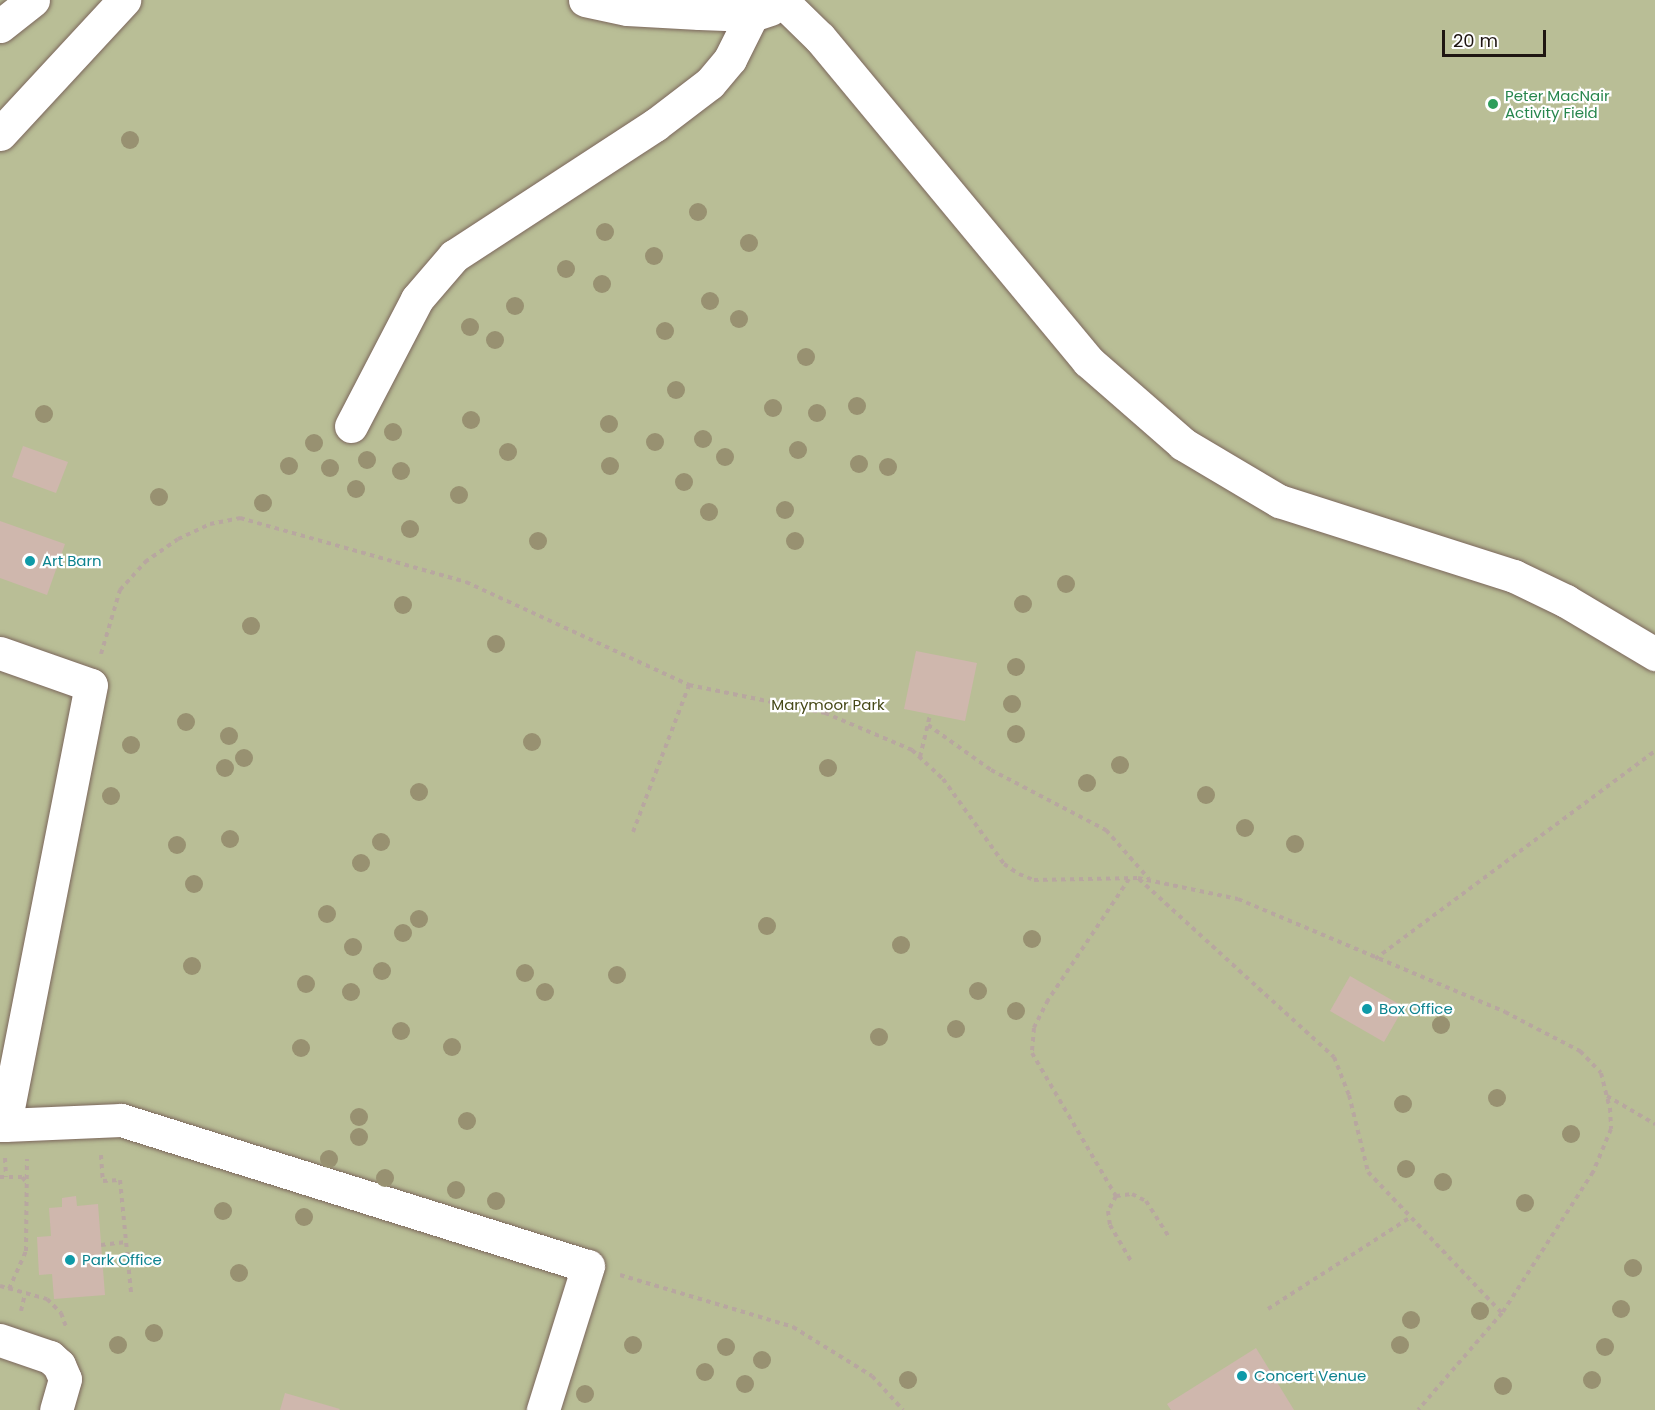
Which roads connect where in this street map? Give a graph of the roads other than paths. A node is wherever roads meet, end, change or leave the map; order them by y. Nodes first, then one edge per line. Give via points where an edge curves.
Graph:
1 (33, 0) edge
2 (123, 0) edge
3 (585, 0) edge
4 (783, 2) edge
5 (752, 15) junction
6 (0, 26) edge
7 (0, 134) edge
8 (351, 426) dead end
9 (0, 653) edge
10 (1655, 654) edge
11 (10, 1124) edge
12 (0, 1340) edge
13 (56, 1410) edge
14 (543, 1410) edge

1 - 6 street
2 - 7 street
3 - 5 street via 627,9
4 - 5 street
4 - 10 street via 820,38 1088,361 1183,444 1279,501 1514,576
5 - 8 street via 730,59 710,83 655,125 454,256 417,299
9 - 11 street via 91,685
11 - 14 street via 121,1120 588,1266
12 - 13 street via 50,1357 59,1365 65,1379

